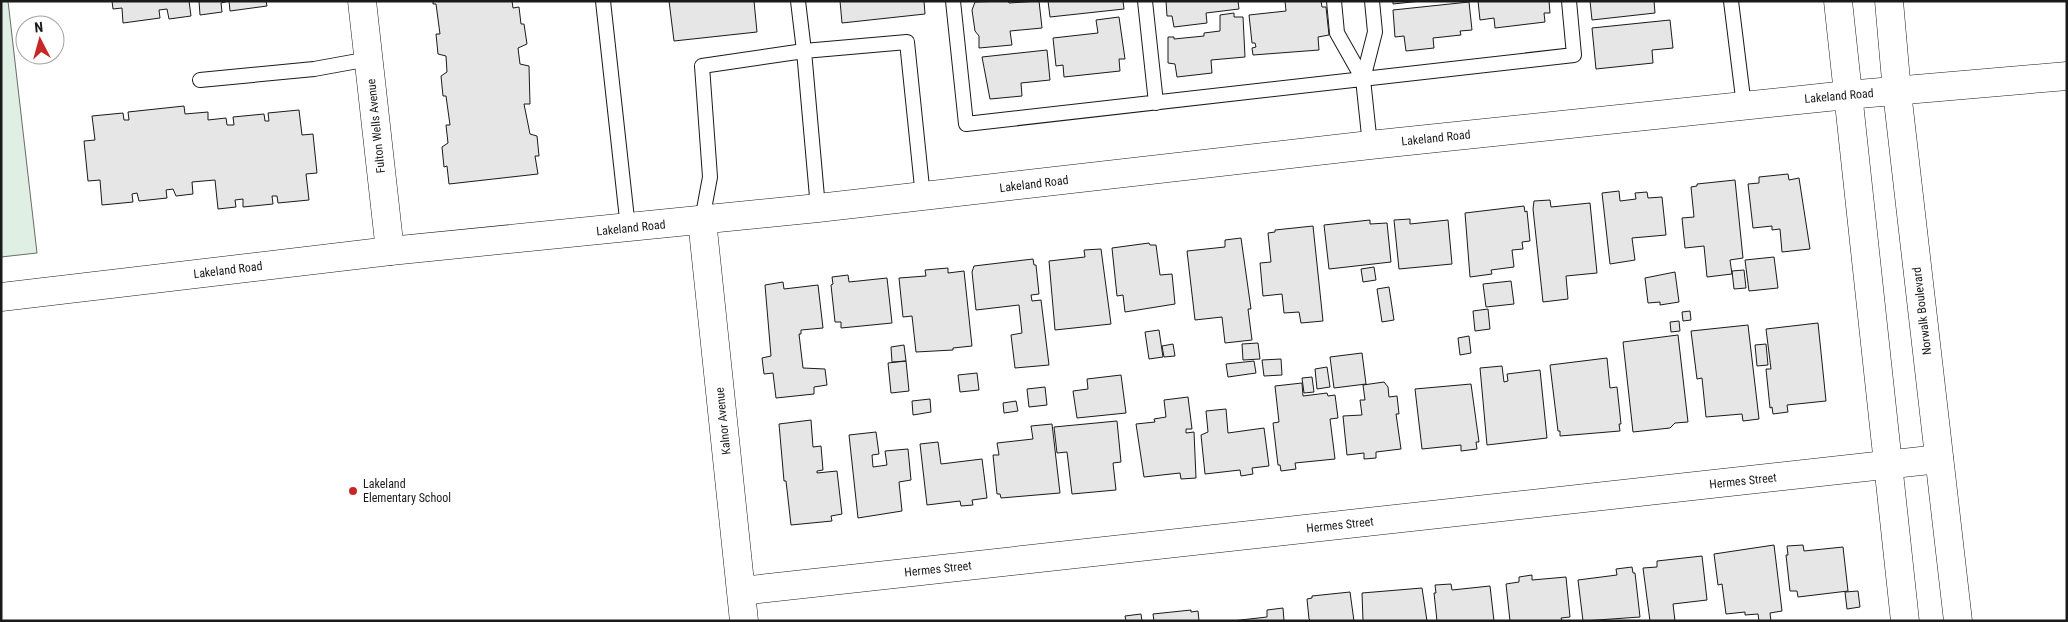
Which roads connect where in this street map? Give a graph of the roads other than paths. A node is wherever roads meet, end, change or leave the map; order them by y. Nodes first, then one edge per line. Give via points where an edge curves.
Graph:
1 (362, 1) edge
2 (602, 1) edge
3 (798, 1) edge
4 (953, 1) edge
5 (1145, 1) edge
6 (1334, 1) edge
7 (1372, 1) edge
8 (1569, 1) edge
9 (1731, 1) edge
10 (1838, 1) edge
11 (1889, 1) edge
12 (804, 51) junction
13 (369, 59) junction
14 (2067, 76) edge
15 (1363, 79) junction
16 (200, 80) dead end
17 (1897, 92) junction
18 (1847, 95) junction
19 (1156, 102) junction
20 (1744, 106) junction
21 (1370, 145) junction
22 (923, 197) junction
23 (818, 208) junction
24 (702, 220) junction
25 (628, 228) junction
26 (390, 250) junction
27 (1, 297) edge
28 (1940, 459) junction
29 (1888, 465) junction
30 (741, 591) junction
31 (744, 621) edge
32 (1905, 621) edge
33 (1958, 621) edge

1 - 13 street, Fulton Wells Avenue
2 - 25 lane
3 - 12 lane
4 - 19 lane via 966,124
5 - 19 lane
6 - 15 lane via 1337,34
7 - 15 lane via 1375,32
8 - 15 lane via 1574,55
9 - 20 lane
10 - 18 street
11 - 17 street, Norwalk Boulevard
12 - 22 lane via 907,42
12 - 23 lane
12 - 24 lane via 702,66 710,177
13 - 16 lane via 314,69
13 - 26 street, Fulton Wells Avenue
14 - 17 street, Lakeland Road
15 - 19 lane
15 - 21 lane
17 - 18 street, Lakeland Road
17 - 28 street, Norwalk Boulevard
18 - 20 street, Lakeland Road
18 - 29 street
20 - 21 street, Lakeland Road
21 - 22 street, Lakeland Road
22 - 23 street, Lakeland Road
23 - 24 street, Lakeland Road
24 - 25 street, Lakeland Road
24 - 30 street, Kalnor Avenue
25 - 26 street, Lakeland Road
26 - 27 street, Lakeland Road
28 - 29 street, Hermes Street
28 - 33 street, Norwalk Boulevard
29 - 30 street, Hermes Street
29 - 32 street
30 - 31 street, Kalnor Avenue

